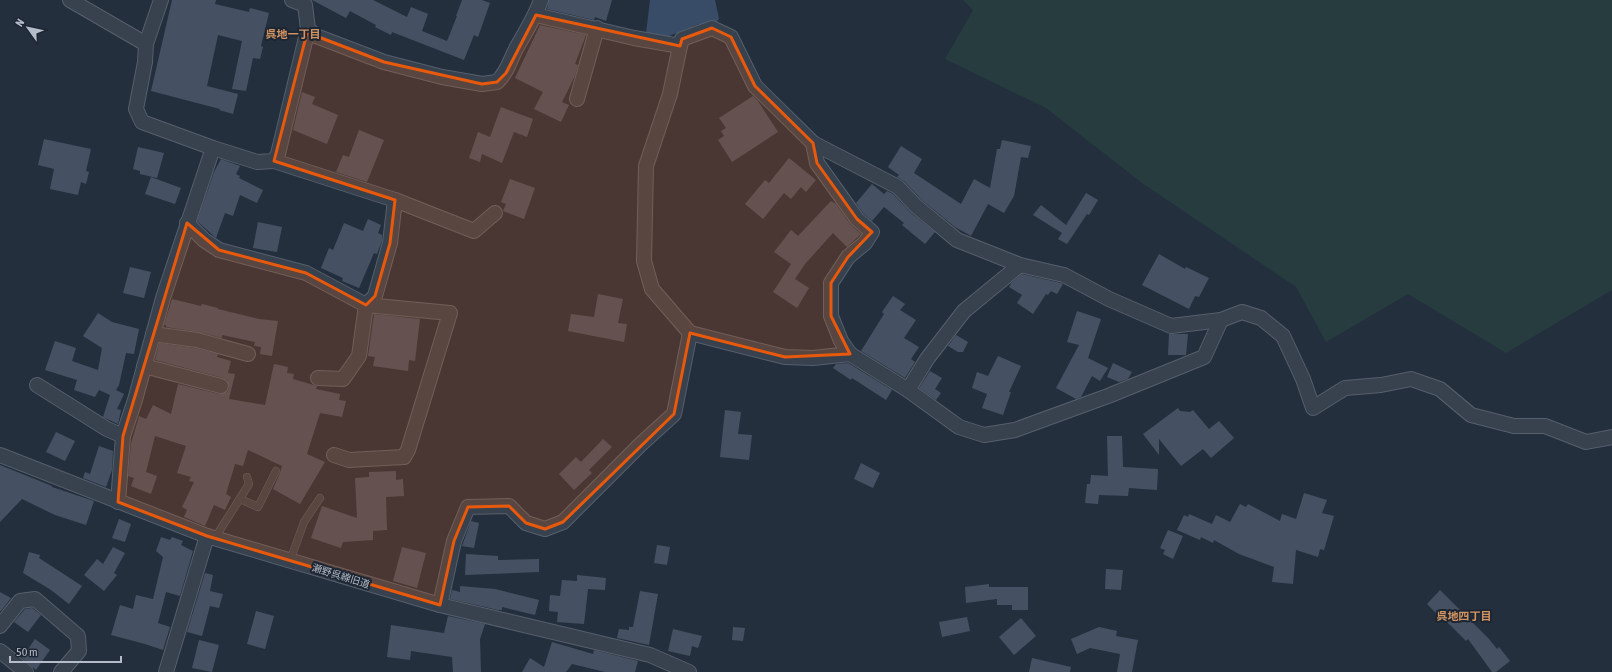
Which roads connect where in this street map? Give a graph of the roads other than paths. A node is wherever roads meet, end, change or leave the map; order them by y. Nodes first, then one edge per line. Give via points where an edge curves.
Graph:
1 (70, 0) edge
2 (161, 0) edge
3 (292, 0) edge
4 (541, 0) edge
5 (306, 2) edge
6 (536, 15) junction
7 (597, 28) junction
8 (308, 29) junction
9 (146, 44) junction
10 (680, 46) junction
11 (577, 99) dead end
12 (813, 143) junction
13 (213, 148) junction
14 (274, 161) junction
15 (395, 200) junction
16 (495, 213) dead end
17 (187, 223) junction
18 (1020, 265) junction
19 (366, 305) junction
20 (1220, 320) junction
21 (690, 333) junction
22 (153, 334) junction
23 (248, 354) dead end
24 (850, 354) junction
25 (144, 366) junction
26 (318, 378) dead end
27 (37, 385) dead end
28 (221, 386) dead end
29 (908, 390) junction
30 (123, 436) junction
31 (1612, 437) edge
32 (0, 455) edge
33 (334, 455) dead end
34 (276, 471) dead end
35 (246, 476) dead end
36 (240, 498) junction
37 (320, 498) dead end
38 (118, 502) junction
39 (211, 537) junction
40 (290, 561) junction
41 (440, 605) junction
42 (0, 625) edge
43 (0, 651) edge
44 (26, 672) edge
45 (62, 672) edge
46 (166, 672) edge
47 (689, 672) edge

1 - 9 street
2 - 9 street
3 - 5 street
4 - 6 street
5 - 8 street
6 - 7 street
6 - 8 street via 516,48 506,72 498,82 482,84 384,62 316,36
7 - 10 street
7 - 11 street
8 - 14 street via 278,154
9 - 13 street via 136,109 142,122
10 - 12 street via 682,39 712,28 731,36 755,86
10 - 21 street via 670,94 646,166 644,261 652,289
12 - 18 street via 898,187 916,206 958,240
12 - 24 street via 817,163 825,176 858,219 872,232 848,257 831,283 831,316 841,341
13 - 14 street via 257,162
13 - 17 street
14 - 15 street
15 - 16 street via 474,230
15 - 19 street via 390,243 376,296
17 - 19 street via 204,240 219,250 306,273
17 - 22 street
18 - 20 street via 1064,275 1109,299 1171,326
18 - 29 street via 964,310
19 - 26 street via 359,356 343,379
19 - 33 street via 450,313 404,457 349,460
20 - 29 street via 1204,357 1015,430 984,435 959,427
20 - 31 street via 1242,312 1261,318 1283,336 1313,408 1345,388 1411,379 1440,389 1471,415 1514,426 1545,426 1586,442
21 - 24 street via 785,357 813,358
21 - 41 street via 674,414 563,522 545,529 526,523 509,506 468,507 454,541
22 - 23 street via 197,340
22 - 25 street
24 - 29 street
25 - 28 street
25 - 30 street
27 - 30 street
30 - 38 street
32 - 38 street, 瀬野呉線旧道
34 - 36 lane via 258,507
35 - 36 lane via 249,484
36 - 39 lane
37 - 40 lane via 304,522
38 - 39 street, 瀬野呉線旧道
39 - 40 street, 瀬野呉線旧道
39 - 46 street
40 - 41 street, 瀬野呉線旧道
41 - 47 street, 瀬野呉線旧道 via 650,655
42 - 45 street via 20,601 35,599 78,636 79,651
43 - 44 street

